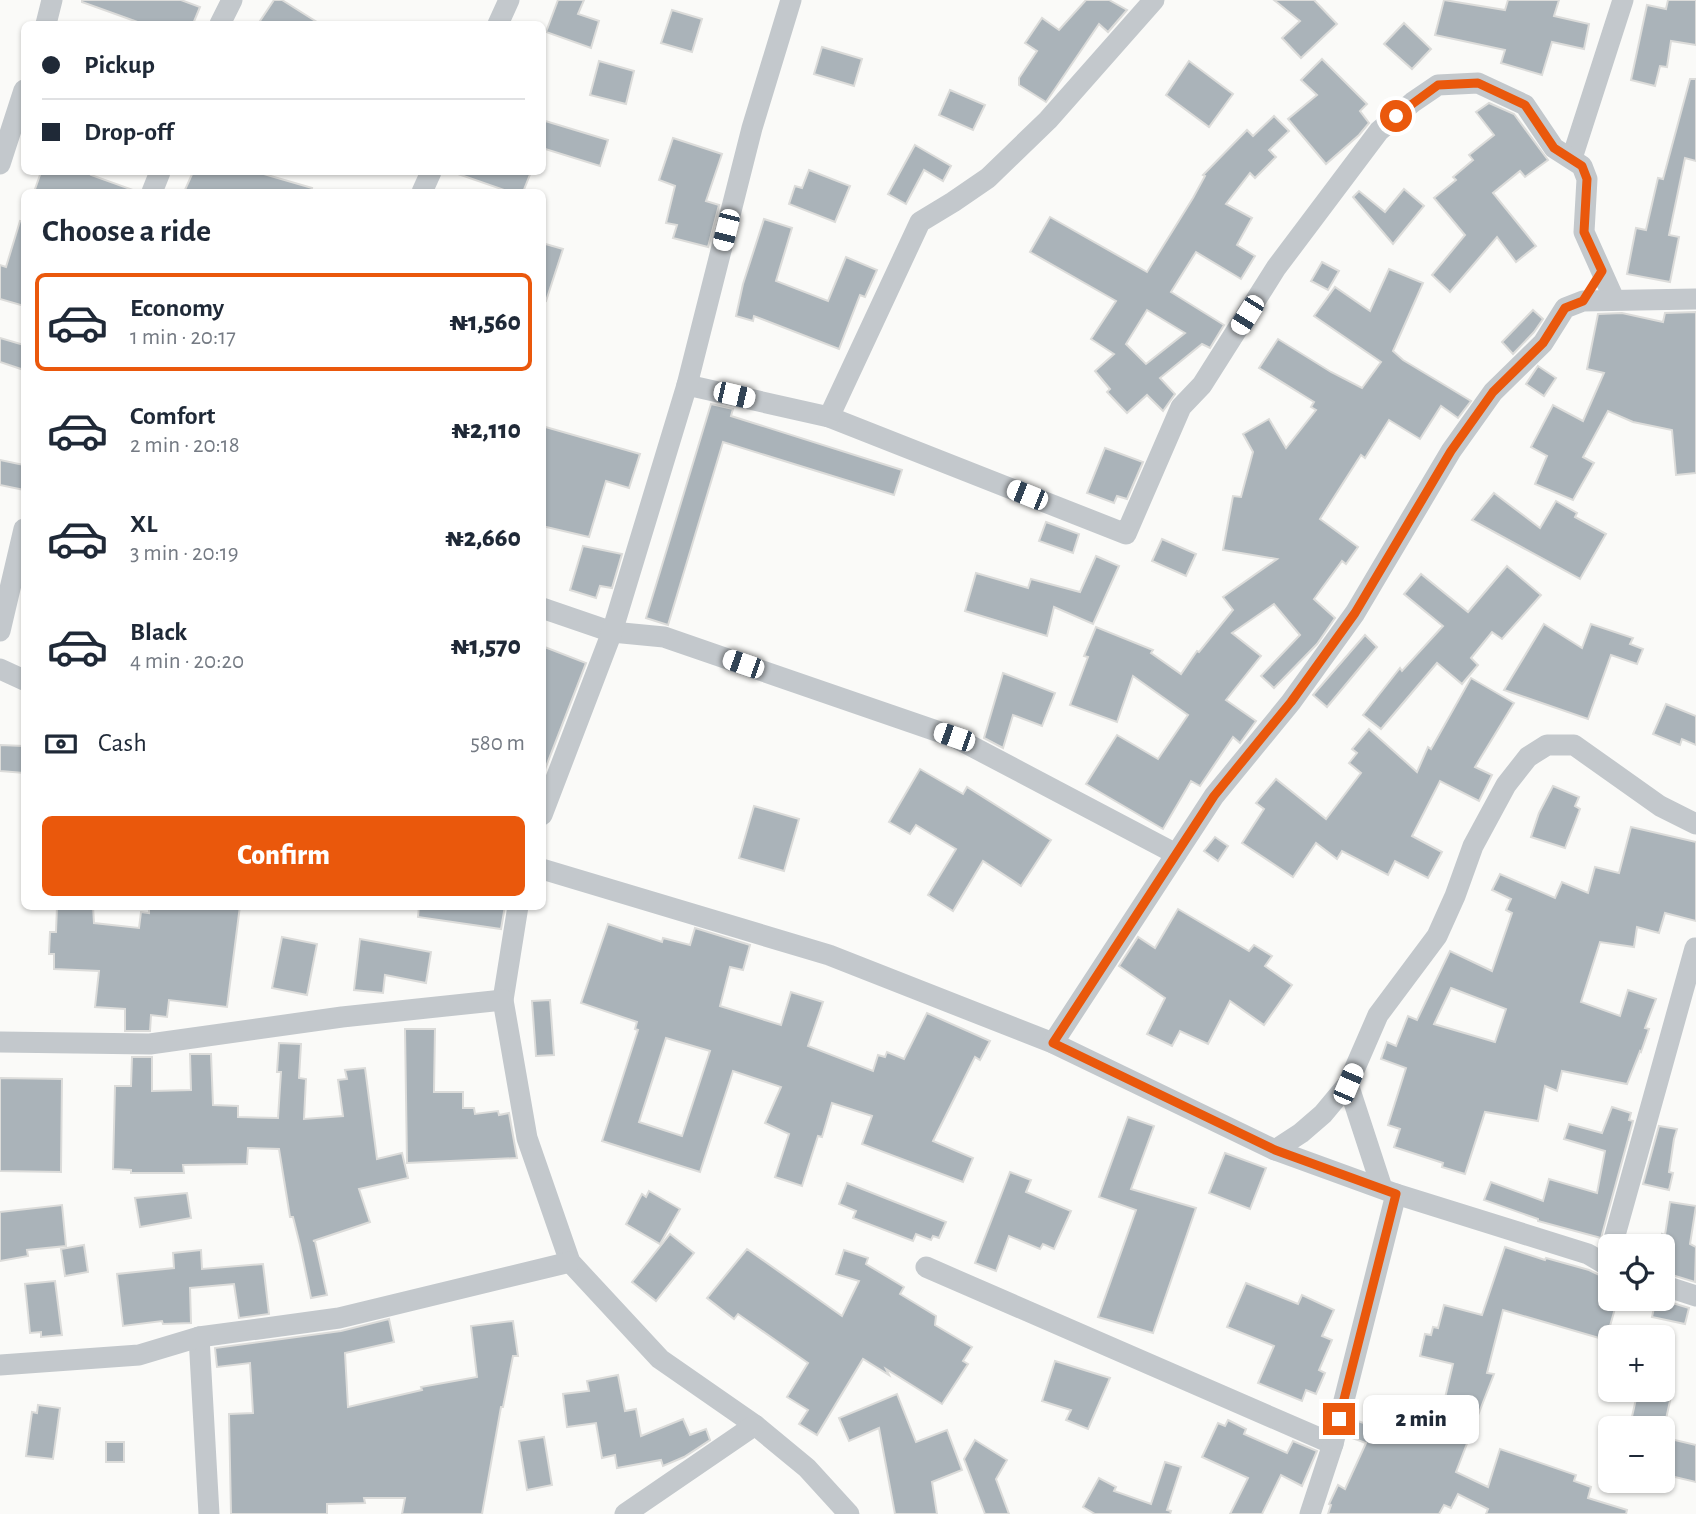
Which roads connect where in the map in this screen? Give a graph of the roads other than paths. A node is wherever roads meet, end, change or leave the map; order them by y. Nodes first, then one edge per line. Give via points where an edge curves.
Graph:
1 (52, 0) edge
2 (232, 0) edge
3 (509, 0) edge
4 (791, 0) edge
5 (1154, 0) edge
6 (1623, 0) edge
7 (47, 21) edge
8 (222, 21) edge
9 (499, 21) edge
10 (21, 99) edge
11 (1572, 158) junction
12 (0, 164) edge
13 (1602, 271) junction
14 (1614, 299) junction
15 (1696, 299) edge
16 (1583, 301) junction
17 (687, 385) junction
18 (829, 417) junction
19 (21, 542) edge
20 (546, 609) edge
21 (0, 631) edge
22 (612, 632) junction
23 (0, 669) edge
24 (21, 679) edge
25 (546, 805) edge
26 (1696, 824) edge
27 (1176, 854) junction
28 (546, 870) edge
29 (516, 910) edge
30 (1695, 948) edge
31 (503, 1000) junction
32 (0, 1042) edge
33 (1053, 1043) junction
34 (1348, 1084) junction
35 (1275, 1150) junction
36 (1389, 1191) junction
37 (1617, 1234) edge
38 (1598, 1256) edge
39 (570, 1262) junction
40 (926, 1267) dead end
41 (1675, 1289) edge
42 (1696, 1296) edge
43 (200, 1337) junction
44 (0, 1365) edge
45 (755, 1426) junction
46 (1333, 1444) junction
47 (209, 1514) edge
48 (625, 1514) edge
49 (849, 1514) edge
50 (1310, 1514) edge

1 - 7 street
2 - 8 street
3 - 9 street
4 - 17 street via 752,128
5 - 18 street via 1048,120 988,178 920,222
6 - 11 street
10 - 12 street
11 - 13 street via 1587,179 1584,232
11 - 18 street via 1554,148 1525,105 1478,83 1438,85 1413,102 1379,131 1276,268 1202,385 1181,407 1126,534
13 - 14 street
13 - 16 street
14 - 15 street
14 - 16 street
16 - 27 street via 1565,308 1543,343 1493,392 1451,451 1355,613 1291,702 1214,796
17 - 18 street
17 - 22 street
19 - 21 street
20 - 22 street
22 - 25 street
22 - 27 street via 664,637 954,737
23 - 24 street
26 - 34 street via 1660,806 1574,744 1547,745 1528,757 1506,785 1473,846 1437,936 1378,1015
27 - 33 street
28 - 33 street via 829,955
29 - 31 street
30 - 37 street
31 - 32 street via 150,1044
31 - 39 street via 527,1138
33 - 35 street
34 - 35 street via 1324,1114
34 - 36 street
35 - 36 street
36 - 38 street
36 - 46 street
39 - 43 street via 339,1318
39 - 45 street via 660,1359
40 - 46 street
41 - 42 street
43 - 44 street via 139,1355
43 - 47 street
45 - 48 street
45 - 49 street via 807,1468
46 - 50 street

